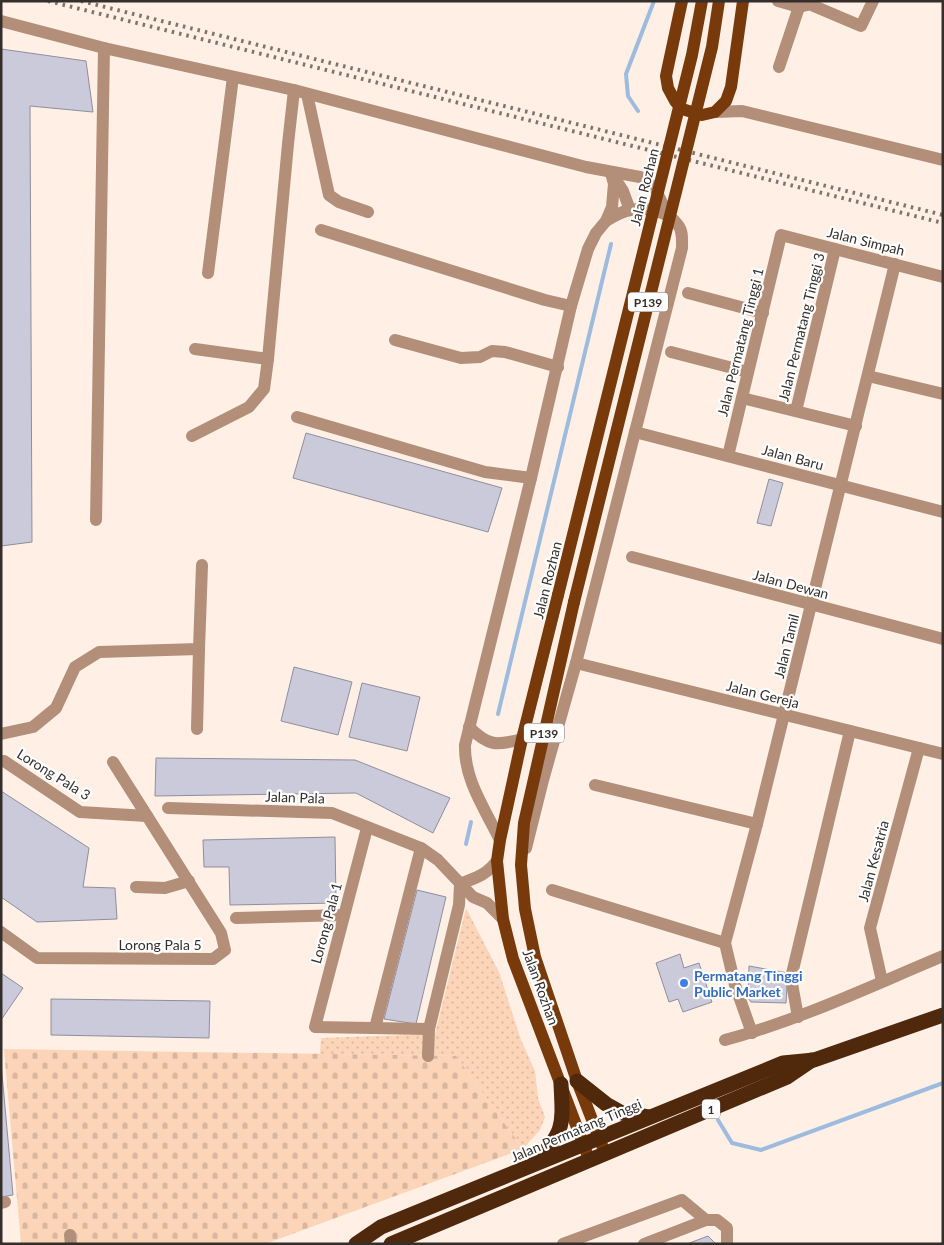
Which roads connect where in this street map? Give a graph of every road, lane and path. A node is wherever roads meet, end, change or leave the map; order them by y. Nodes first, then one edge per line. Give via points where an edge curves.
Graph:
1 (682, 1) edge
2 (702, 1) edge
3 (719, 1) edge
4 (743, 1) edge
5 (778, 1) edge
6 (873, 1) edge
7 (806, 4) edge
8 (1, 21) edge
9 (104, 48) junction
10 (779, 67) dead end
11 (233, 77) junction
12 (301, 92) junction
13 (715, 112) junction
14 (943, 160) edge
15 (611, 173) junction
16 (630, 210) junction
17 (368, 212) dead end
18 (668, 216) junction
19 (606, 221) junction
20 (321, 230) dead end
21 (781, 235) joint
22 (835, 249) junction
23 (895, 264) junction
24 (208, 273) dead end
25 (943, 277) edge
26 (688, 293) dead end
27 (571, 306) junction
28 (762, 313) junction
29 (395, 340) dead end
30 (195, 349) dead end
31 (671, 352) dead end
32 (268, 359) junction
33 (558, 367) junction
34 (748, 372) junction
35 (868, 376) junction
36 (943, 394) edge
37 (742, 398) junction
38 (796, 411) junction
39 (298, 417) dead end
40 (856, 426) junction
41 (635, 432) junction
42 (192, 436) dead end
43 (728, 456) junction
44 (531, 478) junction
45 (841, 485) junction
46 (943, 512) edge
47 (96, 520) dead end
48 (632, 557) dead end
49 (202, 565) dead end
50 (811, 605) junction
51 (943, 639) edge
52 (199, 649) junction
53 (576, 663) junction
54 (784, 715) junction
55 (469, 727) junction
56 (197, 729) dead end
57 (850, 731) junction
58 (1, 734) edge
59 (522, 739) junction
60 (919, 748) junction
61 (943, 754) edge
62 (4, 761) dead end
63 (113, 762) dead end
64 (595, 785) dead end
65 (168, 808) dead end
66 (147, 816) junction
67 (757, 824) junction
68 (367, 828) junction
69 (500, 840) junction
70 (421, 848) junction
71 (498, 861) junction
72 (521, 865) junction
73 (189, 881) junction
74 (460, 884) junction
75 (136, 887) dead end
76 (552, 890) dead end
77 (344, 915) junction
78 (236, 918) dead end
79 (503, 919) junction
80 (1, 932) edge
81 (725, 943) junction
82 (943, 956) edge
83 (882, 982) junction
84 (943, 1015) edge
85 (798, 1017) junction
86 (375, 1028) junction
87 (429, 1029) junction
88 (752, 1034) junction
89 (725, 1040) dead end
90 (428, 1056) dead end
91 (814, 1060) junction
92 (578, 1081) junction
93 (561, 1084) junction
94 (649, 1117) junction
95 (600, 1138) junction
96 (584, 1144) junction
97 (604, 1153) junction
98 (589, 1159) junction
99 (528, 1168) junction
100 (711, 1220) junction
101 (381, 1227) junction
102 (356, 1244) edge
103 (385, 1244) edge
104 (391, 1244) edge
105 (563, 1244) edge
106 (644, 1244) edge
107 (727, 1244) edge

1 - 13 main road via 666,76 668,88 682,109 702,115
2 - 59 main road, Jalan Rozhan / P139, bridge via 692,55
3 - 72 main road, Jalan Rozhan / P139, bridge via 712,47 574,602 524,823
4 - 13 main road via 731,87 726,101
5 - 7 street
6 - 7 street via 861,26
7 - 10 street
8 - 9 street
9 - 11 street
9 - 47 street
11 - 12 street
11 - 24 street
12 - 15 street
12 - 17 street via 329,195
12 - 32 street via 288,144
13 - 14 street via 742,111
15 - 16 street
15 - 18 street via 647,181 655,188
15 - 19 street via 614,196
16 - 18 street via 645,209
16 - 19 street
18 - 41 street via 678,225 682,248
19 - 27 street via 588,249
20 - 27 street
21 - 22 street, Jalan Simpah
21 - 28 street, Jalan Permatang Tinggi 1
22 - 23 street, Jalan Simpah
22 - 38 street, Jalan Permatang Tinggi 3
23 - 25 street, Jalan Simpah
23 - 35 street, Jalan Tamil
26 - 28 street
27 - 33 street
28 - 34 street, Jalan Permatang Tinggi 1
29 - 33 street via 461,358 480,357 492,351 505,352
30 - 32 street
31 - 34 street
32 - 42 street via 264,389 248,408
33 - 44 street
34 - 37 street, Jalan Permatang Tinggi 1
35 - 36 street
35 - 40 street, Jalan Tamil
37 - 38 street
37 - 43 street, Jalan Permatang Tinggi 1
38 - 40 street
39 - 44 street via 485,472
40 - 45 street, Jalan Tamil
41 - 43 street, Jalan Baru
41 - 53 street
43 - 45 street, Jalan Baru
44 - 55 street
45 - 46 street, Jalan Baru
45 - 50 street, Jalan Tamil
48 - 50 street, Jalan Dewan
49 - 52 street
50 - 51 street, Jalan Dewan
50 - 54 street, Jalan Tamil
52 - 56 street
52 - 58 street via 99,652 75,667 56,708 33,728
53 - 54 street, Jalan Gereja
53 - 72 street
54 - 57 street, Jalan Gereja
54 - 67 street, Jalan Tamil
55 - 59 street via 486,742 507,744
55 - 69 street via 465,759 468,775
57 - 60 street, Jalan Gereja
57 - 85 street via 790,978
59 - 69 main road, Jalan Rozhan / P139
60 - 61 street, Jalan Gereja
60 - 83 street, Jalan Kesatria via 870,928
62 - 66 street, Lorong Pala 3 via 80,812
63 - 66 street, Lorong Pala 5
64 - 67 street
65 - 68 street, Jalan Pala via 332,813
66 - 73 street, Lorong Pala 5
67 - 81 street, Jalan Tamil
68 - 70 street, Jalan Pala
68 - 77 street, Lorong Pala 1
69 - 71 main road, Jalan Rozhan / P139
70 - 74 street, Jalan Pala via 438,860
70 - 86 street
71 - 74 street via 489,872
71 - 79 main road, Jalan Rozhan / P139
72 - 92 main road, Jalan Rozhan / P139 via 526,916 535,957
73 - 75 street via 165,888
73 - 80 street, Lorong Pala 5 via 221,933 225,950 213,959 37,958
74 - 79 street, Jalan Pala
74 - 87 street
76 - 81 street
77 - 78 street
77 - 86 street, Lorong Pala 1 via 315,1027
79 - 93 main road, Jalan Rozhan / P139 via 513,959
81 - 88 street
82 - 83 street
83 - 85 street
84 - 91 highway, Jalan Permatang Tinggi / 1
85 - 88 street
86 - 87 street
87 - 90 street
88 - 89 street
91 - 94 highway, Jalan Permatang Tinggi / 1 via 783,1063
91 - 97 highway, Jalan Permatang Tinggi / 1 via 787,1077
92 - 94 highway via 622,1113
92 - 95 main road, Jalan Rozhan / P139
93 - 96 main road, Jalan Rozhan / P139
93 - 99 highway via 563,1117 558,1134
94 - 95 highway, Jalan Permatang Tinggi / 1
95 - 96 highway, Jalan Permatang Tinggi / 1
95 - 97 main road, Jalan Rozhan / P139
96 - 98 main road, Jalan Rozhan / P139
96 - 99 highway, Jalan Permatang Tinggi / 1
97 - 98 highway, Jalan Permatang Tinggi / 1
98 - 104 highway, Jalan Permatang Tinggi / 1
99 - 101 highway, Jalan Permatang Tinggi / 1
100 - 105 street via 682,1200
100 - 106 street
100 - 107 street via 727,1228
101 - 102 highway, Jalan Permatang Tinggi / 1
101 - 103 street

